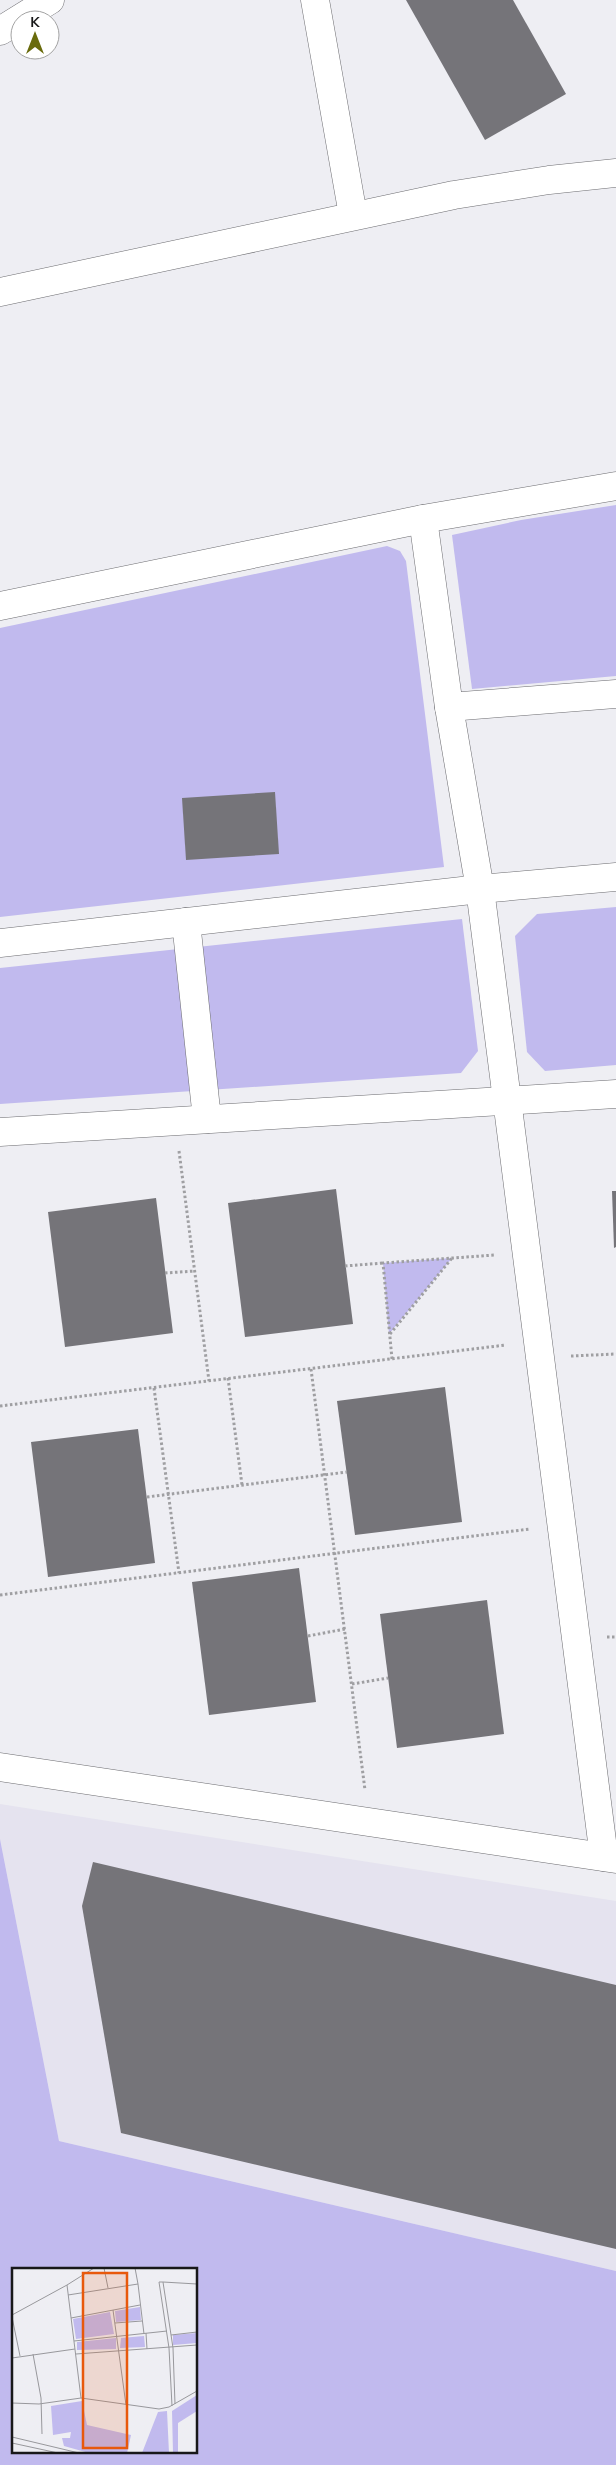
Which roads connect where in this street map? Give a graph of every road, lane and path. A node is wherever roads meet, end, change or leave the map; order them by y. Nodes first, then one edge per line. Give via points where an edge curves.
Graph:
1 (50, 0) edge
2 (315, 0) edge
3 (0, 31) edge
4 (616, 173) edge
5 (353, 215) junction
6 (0, 292) edge
7 (616, 486) edge
8 (423, 519) junction
9 (0, 606) edge
10 (616, 694) edge
11 (449, 707) junction
12 (616, 877) edge
13 (480, 889) junction
14 (186, 922) junction
15 (0, 943) edge
16 (616, 1094) edge
17 (508, 1101) junction
18 (207, 1119) junction
19 (176, 1121) junction
20 (0, 1132) edge
21 (527, 1253) junction
22 (452, 1258) junction
23 (383, 1263) junction
24 (345, 1266) dead end
25 (195, 1270) junction
26 (165, 1273) dead end
27 (389, 1334) junction
28 (540, 1350) junction
29 (616, 1354) edge
30 (392, 1359) junction
31 (311, 1369) junction
32 (228, 1378) junction
33 (209, 1381) junction
34 (154, 1388) junction
35 (0, 1406) edge
36 (347, 1472) dead end
37 (325, 1476) junction
38 (242, 1485) junction
39 (168, 1493) junction
40 (147, 1497) dead end
41 (562, 1526) junction
42 (335, 1554) junction
43 (178, 1573) junction
44 (0, 1595) edge
45 (345, 1630) junction
46 (308, 1636) dead end
47 (388, 1678) dead end
48 (352, 1684) junction
49 (0, 1767) edge
50 (370, 1822) junction
51 (610, 1858) edge

1 - 3 street
2 - 5 street
4 - 5 street via 454,195
5 - 6 street
7 - 8 street
8 - 9 street
8 - 11 street
10 - 11 street
11 - 13 street
12 - 13 street
13 - 14 street
13 - 17 street
14 - 15 street
14 - 18 street
16 - 17 street
17 - 18 street
17 - 21 street
18 - 19 street
19 - 20 street
19 - 25 path
21 - 22 path
21 - 28 street
22 - 23 path
22 - 27 path
23 - 24 path
23 - 27 path
25 - 26 path
25 - 33 path
27 - 30 path
28 - 29 path
28 - 30 path
28 - 41 street
30 - 31 path
31 - 32 path
31 - 37 path
32 - 33 path
32 - 38 path
33 - 34 path
34 - 35 path
34 - 39 path
36 - 37 path
37 - 38 path
37 - 42 path
38 - 39 path
39 - 40 path
39 - 43 path
41 - 42 path
41 - 51 street
42 - 43 path
42 - 45 path
43 - 44 path
45 - 46 path
45 - 48 path
47 - 48 path
48 - 50 path
49 - 50 street
50 - 51 street

